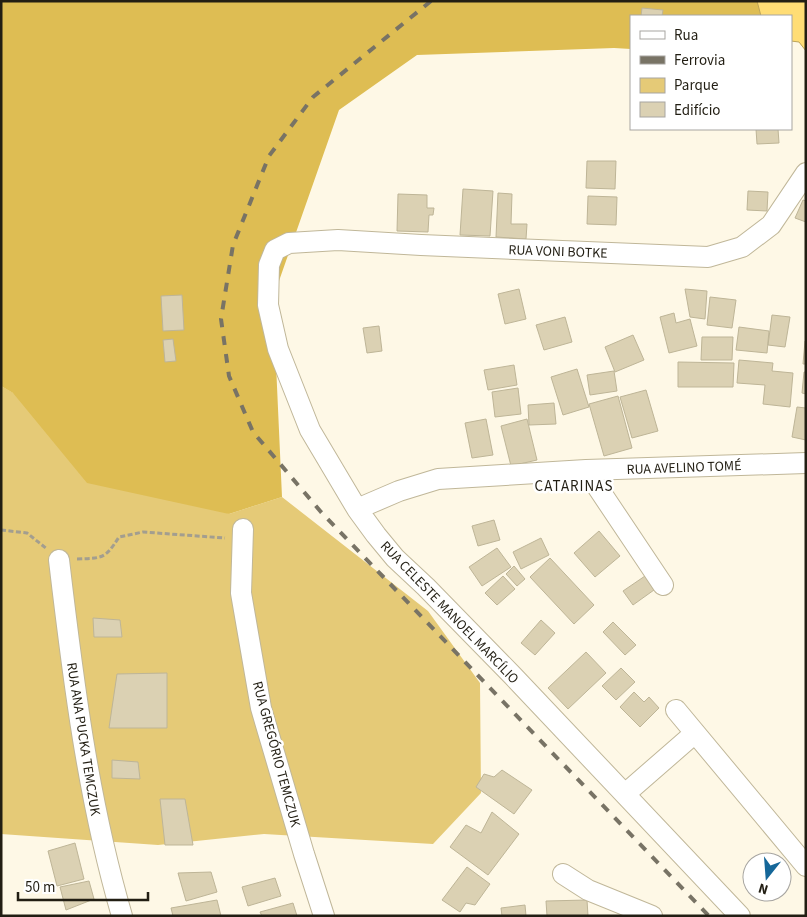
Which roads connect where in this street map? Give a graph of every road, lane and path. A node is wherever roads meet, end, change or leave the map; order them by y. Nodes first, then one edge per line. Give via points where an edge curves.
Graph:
1 (806, 173) edge
2 (275, 250) joint
3 (806, 462) edge
4 (586, 470) junction
5 (357, 509) junction
6 (1, 530) edge
7 (243, 535) joint
8 (59, 560) junction
9 (663, 585) dead end
10 (676, 710) dead end
11 (695, 733) junction
12 (624, 794) junction
13 (806, 866) edge
14 (563, 874) dead end
15 (117, 914) edge
16 (324, 916) edge
17 (652, 916) edge
18 (740, 916) edge

1 - 2 street, RUA VONI BOTKE via 771,225 742,247 708,257 338,240 288,243
2 - 5 street, RUA CELESTE MANOEL MARCÍLIO via 269,264 268,305 278,349 310,430
3 - 4 street, RUA AVELINO TOMÉ
4 - 5 street, RUA AVELINO TOMÉ via 438,479
4 - 9 street
5 - 12 street, RUA CELESTE MANOEL MARCÍLIO via 395,558 507,669
6 - 8 path via 27,533
7 - 8 path via 143,532 119,537 108,554 97,558
7 - 16 street, RUA GREGÓRIO TEMCZUK via 241,594 261,708
8 - 15 street, RUA ANA PUCKA TEMCZUK via 72,668
10 - 11 street
11 - 12 street
11 - 13 street
12 - 18 street, RUA CELESTE MANOEL MARCÍLIO
14 - 17 street via 588,890

